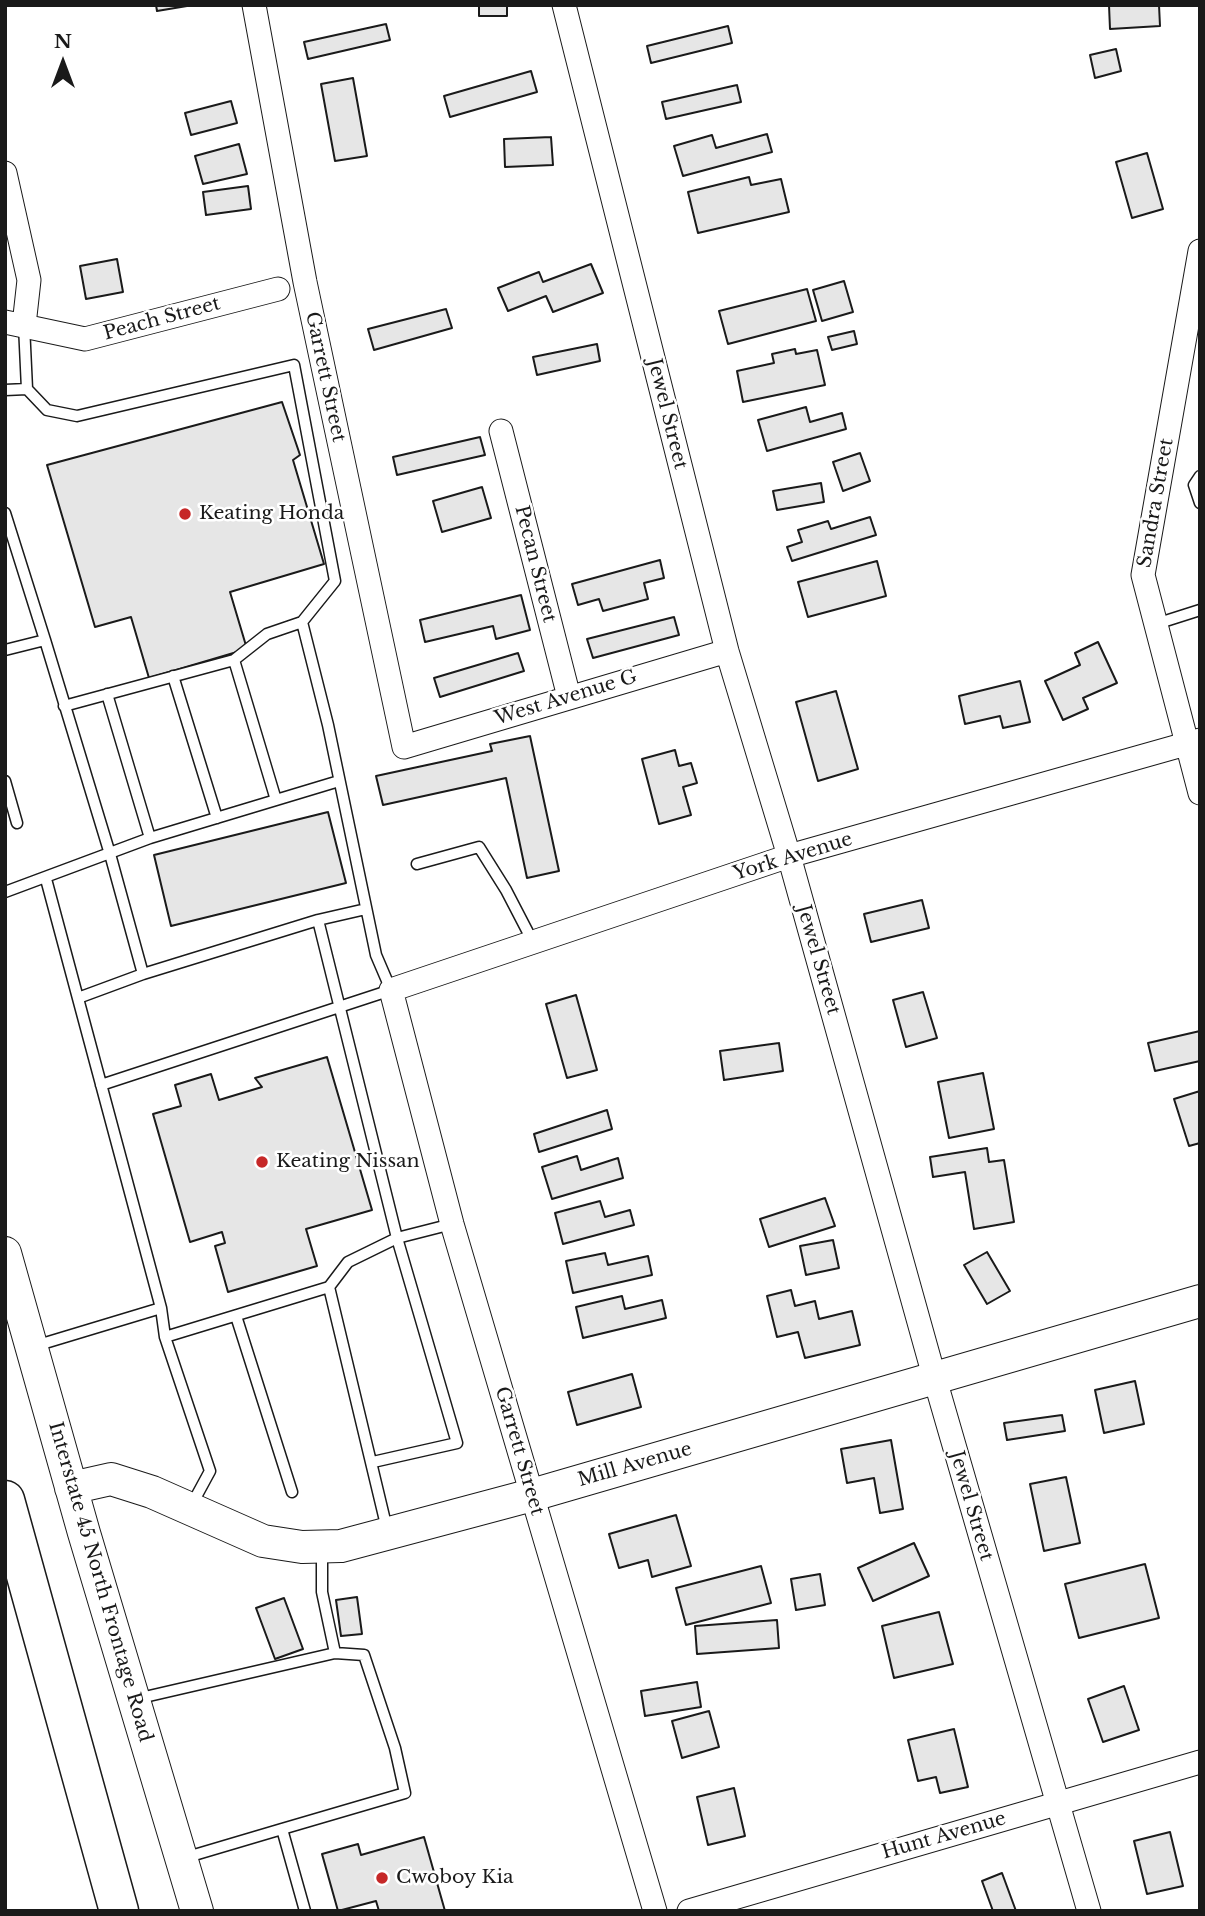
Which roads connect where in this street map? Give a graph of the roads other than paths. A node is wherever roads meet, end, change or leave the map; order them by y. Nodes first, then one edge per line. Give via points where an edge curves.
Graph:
1 (254, 5) edge
2 (564, 5) edge
3 (5, 173) edge
4 (1200, 251) edge
5 (278, 289) dead end
6 (15, 324) edge
7 (26, 389) junction
8 (5, 390) edge
9 (501, 431) dead end
10 (1200, 476) edge
11 (1200, 503) edge
12 (5, 513) edge
13 (1200, 610) edge
14 (302, 622) junction
15 (1156, 624) junction
16 (45, 640) junction
17 (5, 650) edge
18 (727, 651) junction
19 (234, 660) junction
20 (173, 676) junction
21 (107, 694) junction
22 (569, 697) junction
23 (64, 706) junction
24 (1193, 742) edge
25 (404, 747) joint
26 (5, 781) edge
27 (339, 781) junction
28 (1200, 793) edge
29 (276, 800) junction
30 (217, 818) junction
31 (17, 823) dead end
32 (150, 838) junction
33 (110, 854) junction
34 (789, 856) junction
35 (417, 864) dead end
36 (46, 879) junction
37 (5, 892) edge
38 (366, 909) junction
39 (317, 920) junction
40 (533, 942) junction
41 (143, 974) junction
42 (391, 990) junction
43 (78, 998) junction
44 (340, 1005) junction
45 (101, 1085) junction
46 (452, 1224) junction
47 (397, 1238) junction
48 (5, 1253) edge
49 (330, 1287) junction
50 (1200, 1301) edge
51 (160, 1308) junction
52 (236, 1316) junction
53 (165, 1337) junction
54 (32, 1347) junction
55 (934, 1376) junction
56 (373, 1462) junction
57 (71, 1488) junction
58 (292, 1492) dead end
59 (532, 1495) junction
60 (5, 1500) edge
61 (189, 1510) junction
62 (389, 1535) junction
63 (322, 1546) junction
64 (335, 1653) junction
65 (134, 1700) junction
66 (1200, 1762) edge
67 (1058, 1803) junction
68 (282, 1829) junction
69 (182, 1858) junction
70 (119, 1911) edge
71 (197, 1911) edge
72 (304, 1911) edge
73 (655, 1911) edge
74 (689, 1911) edge
75 (1089, 1911) edge

1 - 25 street, Garrett Street via 305,282
2 - 18 street, Jewel Street
3 - 6 street via 29,280
4 - 15 street, Sandra Street via 1143,575
5 - 6 street, Peach Street via 85,339
6 - 7 lane
7 - 8 lane
7 - 14 lane via 47,410 77,416 294,365 335,580
9 - 22 street, Pecan Street
10 - 11 lane via 1194,485
12 - 16 lane
13 - 15 lane
14 - 19 lane via 267,634
14 - 27 lane
15 - 24 street, Sandra Street
16 - 17 lane
16 - 23 lane
18 - 22 street, West Avenue G
18 - 34 street, Jewel Street
19 - 20 lane
19 - 29 lane
20 - 21 lane
20 - 30 lane
21 - 23 lane
21 - 32 lane
22 - 25 street, West Avenue G
23 - 33 lane
24 - 28 street, Sandra Street
24 - 34 street, York Avenue
26 - 31 lane
27 - 29 lane
27 - 38 lane
29 - 30 lane
30 - 32 lane
32 - 33 lane
33 - 36 lane
33 - 41 lane
34 - 40 street, York Avenue
34 - 55 street, Jewel Street
35 - 40 lane via 479,847
36 - 37 lane
36 - 43 lane
38 - 39 lane
38 - 42 lane via 376,955
39 - 41 lane
39 - 44 lane
40 - 42 street, York Avenue
41 - 43 lane
42 - 44 lane
42 - 46 street, Garrett Street
43 - 45 lane
44 - 45 lane
44 - 47 lane
45 - 51 lane
46 - 47 lane
46 - 59 street, Garrett Street
47 - 49 lane via 348,1262
47 - 56 lane via 457,1443
48 - 54 street, Interstate 45 North Frontage Road
49 - 52 lane
49 - 56 lane
50 - 55 street, Mill Avenue
51 - 53 lane
51 - 54 lane
52 - 53 lane
52 - 58 lane
53 - 61 lane via 210,1471
54 - 57 street, Interstate 45 North Frontage Road
55 - 59 street, Mill Avenue
55 - 67 street, Jewel Street
56 - 62 lane
57 - 61 street, Mill Avenue via 111,1479
57 - 65 street, Interstate 45 North Frontage Road
59 - 62 street, Mill Avenue
59 - 73 street, Garrett Street
60 - 70 highway
61 - 63 street, Mill Avenue via 263,1541
62 - 63 street, Mill Avenue
63 - 64 lane via 322,1592
64 - 65 lane
64 - 68 lane via 364,1655 405,1793
65 - 69 street, Interstate 45 North Frontage Road
66 - 67 street, Hunt Avenue
67 - 74 street, Hunt Avenue
67 - 75 street, Jewel Street
68 - 69 lane
68 - 72 lane
69 - 71 street, Interstate 45 North Frontage Road

